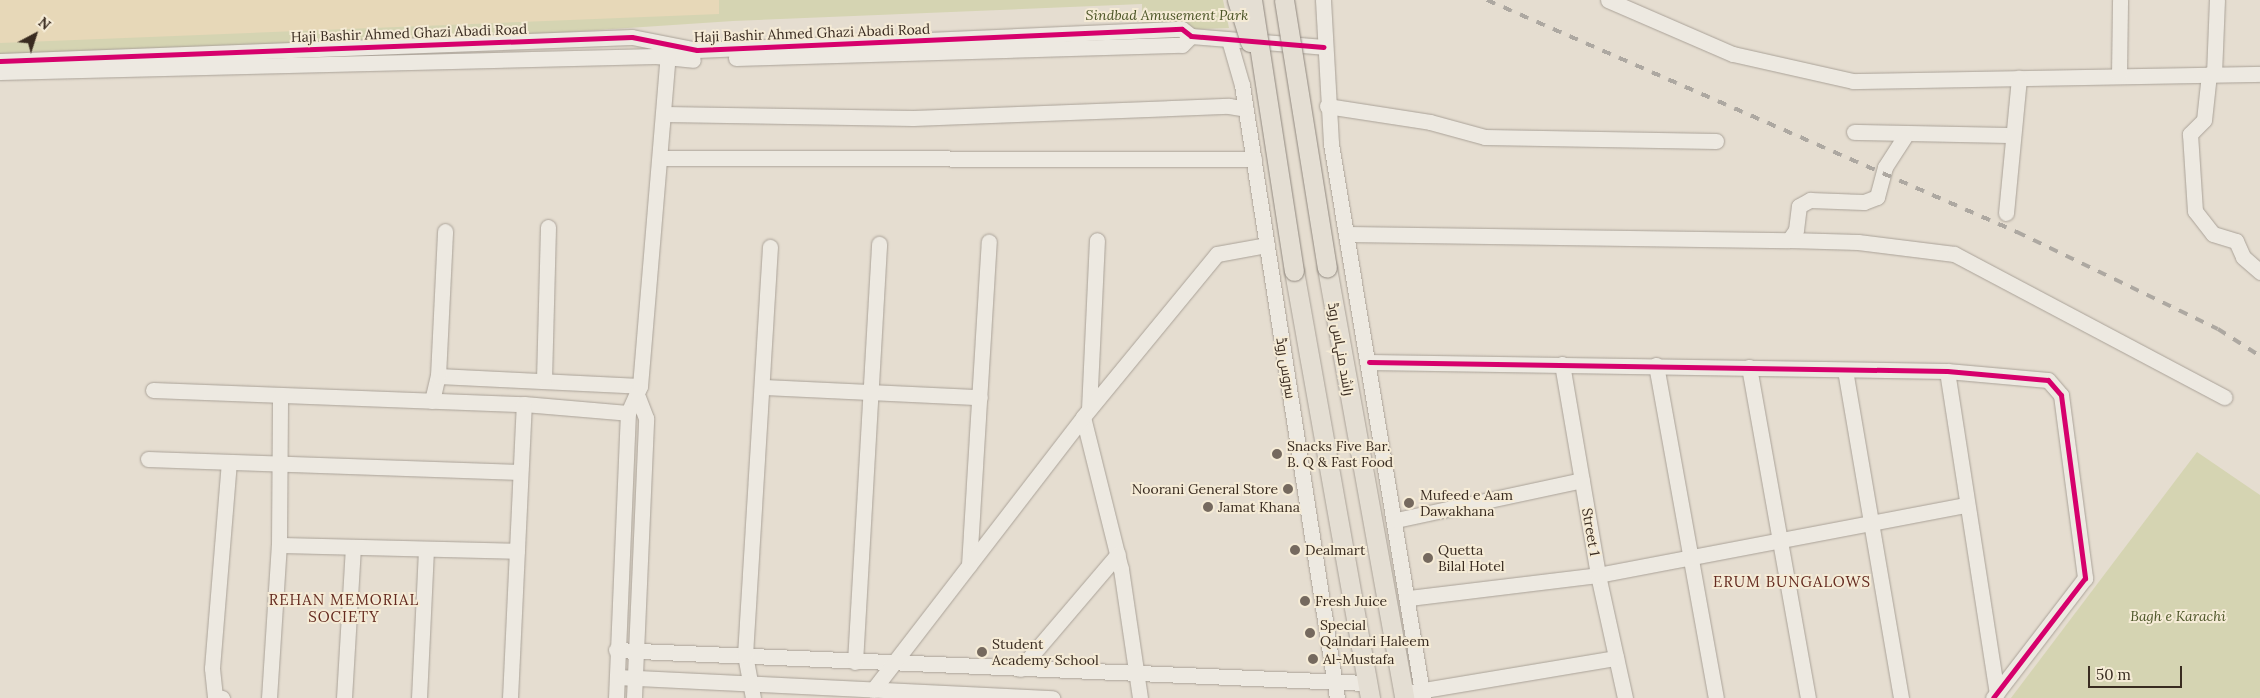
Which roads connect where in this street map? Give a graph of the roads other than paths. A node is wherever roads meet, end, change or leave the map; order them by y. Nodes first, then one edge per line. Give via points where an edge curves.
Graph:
1 (1237, 0) edge
2 (1252, 0) edge
3 (1284, 0) edge
4 (1298, 0) edge
5 (1323, 0) edge
6 (1608, 0) edge
7 (2120, 0) edge
8 (2217, 0) edge
9 (1229, 40) junction
10 (1324, 47) junction
11 (668, 52) junction
12 (0, 61) edge
13 (0, 72) edge
14 (1262, 74) junction
15 (2211, 74) junction
16 (2260, 74) edge
17 (2119, 75) junction
18 (2019, 78) junction
19 (1301, 97) junction
20 (1327, 106) junction
21 (1246, 109) junction
22 (664, 114) junction
23 (1854, 132) dead end
24 (1907, 133) junction
25 (2013, 135) junction
26 (1716, 141) dead end
27 (661, 158) junction
28 (1254, 159) junction
29 (2006, 213) dead end
30 (548, 227) dead end
31 (445, 230) dead end
32 (1347, 234) junction
33 (1097, 240) dead end
34 (1789, 240) junction
35 (989, 242) dead end
36 (878, 244) dead end
37 (1267, 245) junction
38 (770, 247) dead end
39 (2260, 272) edge
40 (1369, 362) junction
41 (1562, 364) junction
42 (1656, 365) junction
43 (1749, 367) junction
44 (1845, 370) junction
45 (1947, 371) junction
46 (438, 376) junction
47 (544, 380) junction
48 (764, 387) junction
49 (153, 390) dead end
50 (639, 392) junction
51 (870, 392) junction
52 (280, 396) junction
53 (980, 397) junction
54 (2224, 397) dead end
55 (432, 401) junction
56 (524, 404) junction
57 (628, 413) junction
58 (1086, 413) junction
59 (148, 459) dead end
60 (229, 463) junction
61 (280, 464) junction
62 (520, 472) junction
63 (1582, 480) junction
64 (1966, 505) junction
65 (1396, 520) junction
66 (1870, 524) junction
67 (1778, 541) junction
68 (279, 545) junction
69 (353, 547) junction
70 (426, 549) junction
71 (516, 551) junction
72 (1118, 554) junction
73 (1689, 558) junction
74 (969, 565) junction
75 (1598, 575) junction
76 (1410, 598) junction
77 (616, 650) junction
78 (637, 651) junction
79 (745, 655) junction
80 (1616, 658) junction
81 (855, 662) junction
82 (889, 664) junction
83 (1020, 669) junction
84 (1137, 673) junction
85 (617, 677) junction
86 (636, 678) junction
87 (873, 690) junction
88 (1336, 690) edge
89 (754, 691) edge
90 (1369, 691) edge
91 (1413, 695) edge
92 (1995, 695) edge
93 (963, 696) edge
94 (222, 698) edge
95 (269, 698) edge
96 (344, 698) edge
97 (419, 698) edge
98 (510, 698) edge
99 (616, 698) edge
100 (634, 698) edge
101 (1052, 698) edge
102 (1140, 698) edge
103 (1625, 698) edge
104 (1716, 698) edge
105 (1808, 698) edge
106 (1901, 698) edge

1 - 14 main road, bridge
2 - 14 main road, bridge
3 - 19 main road, راشد منہاس روڈ, bridge
4 - 19 main road, bridge
5 - 10 street
6 - 18 street via 1732,54 1853,81
7 - 17 street
8 - 15 street
9 - 10 street, Haji Bashir Ahmed Ghazi Abadi Road
9 - 11 street, Haji Bashir Ahmed Ghazi Abadi Road via 1191,36 1182,45
9 - 21 street, سروس روڈ
10 - 20 street
11 - 12 street, Haji Bashir Ahmed Ghazi Abadi Road via 632,37
11 - 13 street, Haji Bashir Ahmed Ghazi Abadi Road
11 - 22 street
14 - 90 main road, bridge
15 - 16 street
15 - 17 street
15 - 39 street via 2204,120 2190,134 2194,211 2213,234 2236,241 2243,257
17 - 18 street
18 - 25 street
19 - 91 main road, راشد منہاس روڈ, bridge via 1327,268
20 - 26 street via 1430,122 1486,137
20 - 32 street
21 - 22 street via 1229,106 912,118
21 - 28 street, سروس روڈ
22 - 27 street
23 - 24 street
24 - 25 street
24 - 34 street via 1885,167 1878,197 1864,202 1810,200 1799,206 1796,230
25 - 29 street
27 - 28 street
27 - 50 street
28 - 37 street, سروس روڈ
30 - 47 street
31 - 46 street
32 - 34 street
32 - 40 street
33 - 58 street
34 - 54 street via 1858,242 1954,254
35 - 53 street
36 - 51 street
37 - 58 street via 1217,254
37 - 88 street, سروس روڈ
38 - 48 street
40 - 41 street
40 - 65 street
41 - 42 street
41 - 63 street, Street 1
42 - 43 street
42 - 73 street
43 - 44 street
43 - 67 street
44 - 45 street
44 - 66 street
45 - 64 street
45 - 92 street via 2048,380 2061,395 2085,578
46 - 47 street
46 - 55 street
47 - 50 street
48 - 51 street
48 - 79 street
49 - 52 street
50 - 57 street
50 - 78 street via 646,418
51 - 53 street
51 - 81 street
52 - 55 street
52 - 61 street
53 - 74 street
55 - 56 street
56 - 57 street
56 - 62 street
57 - 77 street
58 - 72 street
58 - 74 street
59 - 60 street
60 - 61 street
60 - 94 street via 212,668 215,697
61 - 62 street
61 - 68 street
62 - 71 street
63 - 65 street
63 - 75 street, Street 1
64 - 66 street
64 - 92 street
65 - 76 street
66 - 67 street
66 - 106 street
67 - 73 street
67 - 105 street
68 - 69 street
68 - 95 street
69 - 70 street
69 - 96 street
70 - 71 street
70 - 97 street
71 - 98 street
72 - 83 street
72 - 84 street
73 - 75 street
73 - 104 street
74 - 82 street
75 - 76 street
75 - 80 street, Street 1
76 - 91 street
77 - 78 street
77 - 85 street
78 - 79 street
78 - 86 street
79 - 81 street
79 - 89 street
80 - 91 street
80 - 103 street, Street 1
81 - 82 street
82 - 83 street
82 - 87 street
83 - 84 street
84 - 88 street
84 - 102 street
85 - 86 street
85 - 99 street
86 - 89 street
86 - 100 street
87 - 89 street
87 - 93 street
88 - 90 street
93 - 101 street

